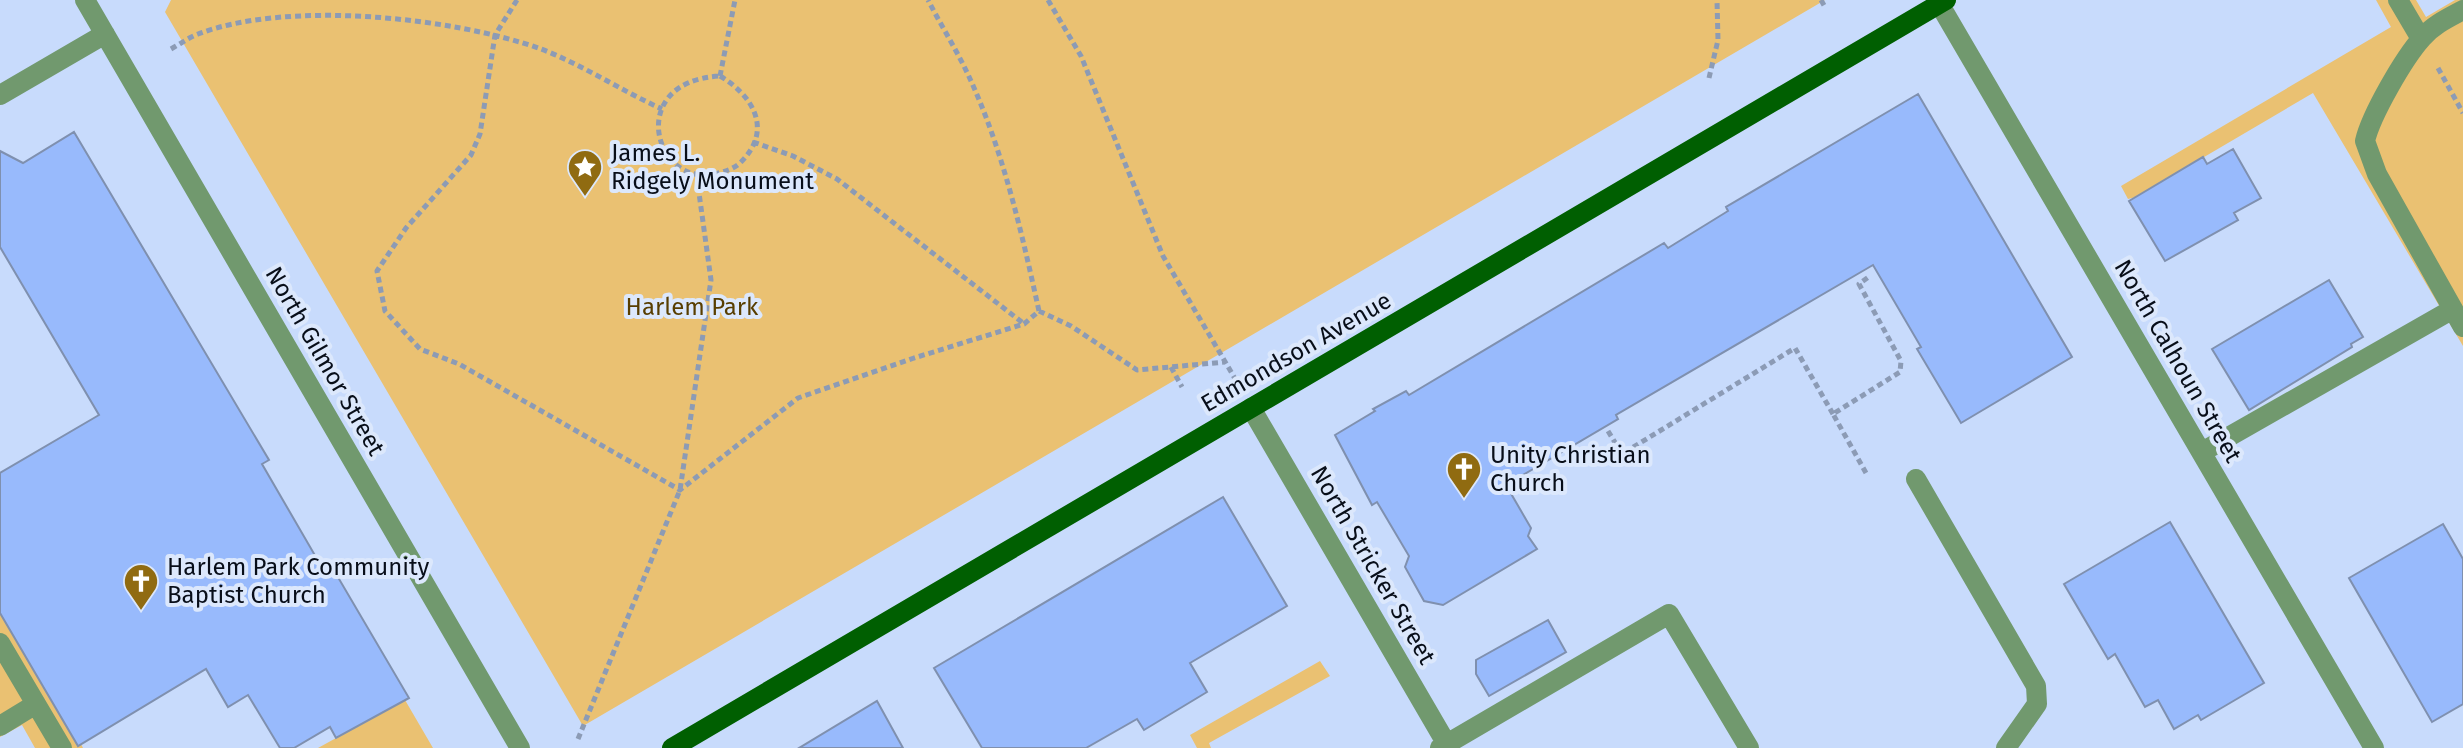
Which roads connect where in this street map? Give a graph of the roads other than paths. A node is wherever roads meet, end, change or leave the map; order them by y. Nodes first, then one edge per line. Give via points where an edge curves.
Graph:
1 (85, 0) edge
2 (2398, 0) edge
3 (1940, 1) edge
4 (2463, 10) edge
5 (105, 34) junction
6 (2421, 39) junction
7 (0, 95) edge
8 (2458, 318) edge
9 (1251, 408) junction
10 (2202, 452) junction
11 (1916, 479) dead end
12 (0, 643) edge
13 (36, 704) junction
14 (0, 726) edge
15 (1445, 747) edge
16 (62, 748) edge
17 (520, 748) edge
18 (672, 748) edge
19 (1749, 748) edge
20 (2006, 748) edge
21 (2374, 748) edge

1 - 5 street, North Gilmor Street
2 - 6 street
3 - 9 main road, Edmondson Avenue
3 - 10 street, North Calhoun Street
4 - 6 street
5 - 7 street
5 - 17 street, North Gilmor Street
6 - 8 street via 2379,106 2365,141 2377,174
8 - 10 street
9 - 15 street, North Stricker Street
9 - 18 main road, Edmondson Avenue
10 - 21 street, North Calhoun Street
11 - 20 street via 2036,686 2037,704
12 - 13 street
13 - 14 street
13 - 16 street
15 - 19 street via 1669,614

